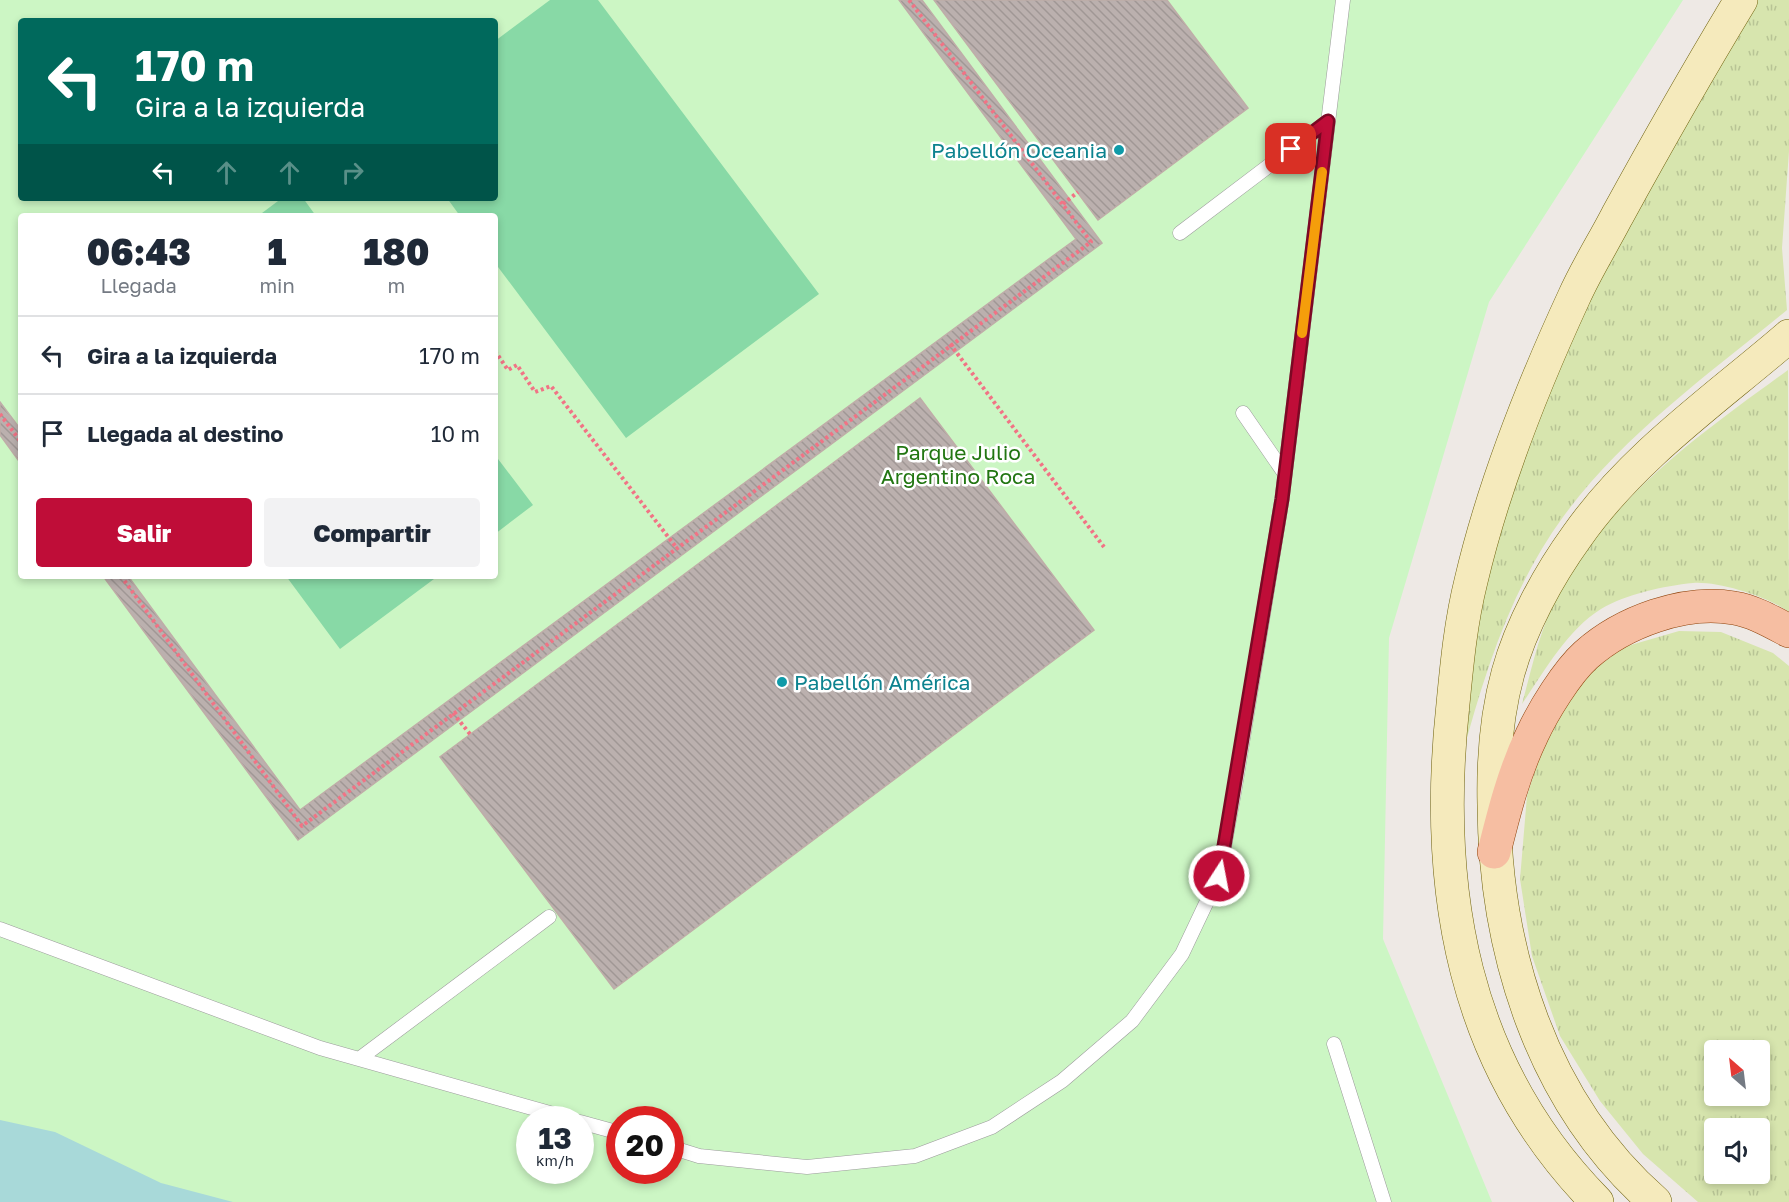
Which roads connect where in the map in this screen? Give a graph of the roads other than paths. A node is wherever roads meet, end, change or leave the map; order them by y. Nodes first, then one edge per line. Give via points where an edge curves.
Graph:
1 (1343, 0) edge
2 (1741, 0) edge
3 (1328, 121) junction
4 (1180, 233) dead end
5 (1789, 336) edge
6 (1243, 413) dead end
7 (1285, 474) junction
8 (1789, 631) edge
9 (1494, 852) junction
10 (549, 917) dead end
11 (0, 929) edge
12 (1334, 1044) dead end
13 (359, 1059) junction
14 (525, 1106) edge
15 (684, 1152) edge
16 (1384, 1202) edge
17 (1597, 1202) edge
18 (1655, 1202) edge

1 - 3 lane
2 - 17 main road via 1668,121 1574,295 1496,492 1471,581 1459,644 1448,753 1449,872 1470,987 1489,1039 1541,1137
3 - 4 lane
3 - 7 lane
5 - 9 main road via 1644,460 1605,499 1565,555 1528,622 1508,672 1493,765
6 - 7 lane
7 - 15 lane via 1219,876 1182,954 1132,1021 1062,1081 992,1127 915,1156 807,1167
8 - 9 main road via 1735,608 1701,607 1663,612 1586,656 1533,732 1513,779
9 - 18 main road via 1517,976 1550,1065 1577,1113 1611,1157
10 - 13 lane
11 - 13 lane
12 - 16 lane
13 - 14 lane

